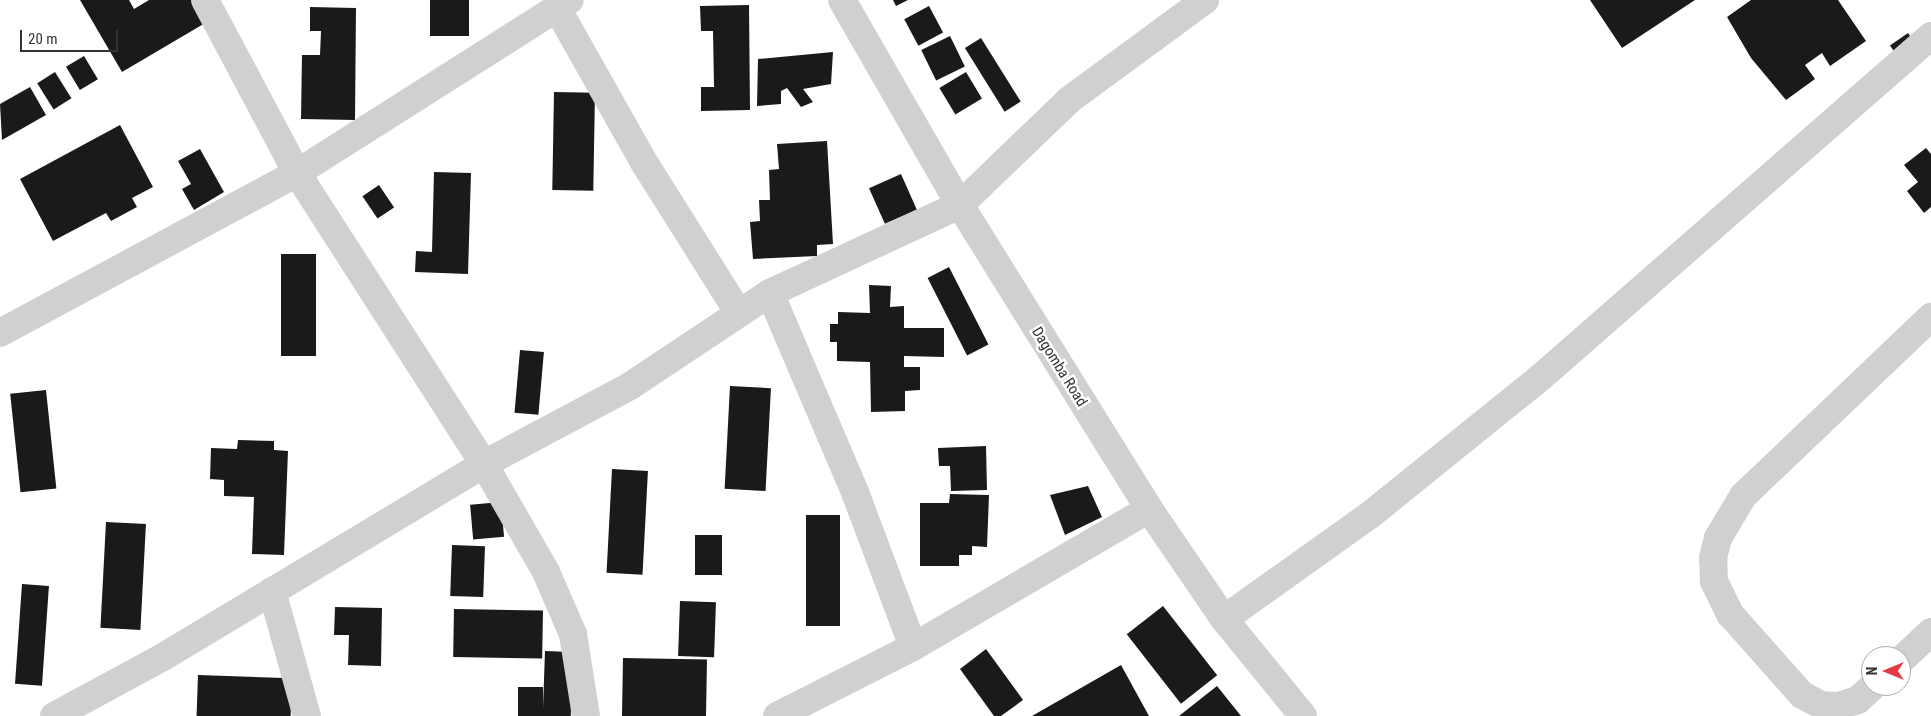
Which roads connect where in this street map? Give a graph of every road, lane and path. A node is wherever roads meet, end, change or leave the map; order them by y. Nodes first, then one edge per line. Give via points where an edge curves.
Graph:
1 (205, 0) edge
2 (842, 0) edge
3 (1205, 0) edge
4 (563, 4) edge
5 (1931, 36) edge
6 (297, 174) junction
7 (960, 204) junction
8 (770, 293) junction
9 (738, 313) junction
10 (1931, 317) edge
11 (0, 334) edge
12 (484, 464) junction
13 (1149, 509) junction
14 (272, 591) junction
15 (1224, 619) junction
16 (1931, 632) edge
17 (912, 647) junction
18 (1911, 651) edge
19 (1862, 696) edge
20 (54, 716) edge
21 (307, 716) edge
22 (586, 716) edge
23 (777, 716) edge
24 (1303, 716) edge

1 - 6 street
2 - 7 street, Dagomba Road
3 - 7 street via 1069,100
4 - 6 street
4 - 9 street via 644,164
5 - 15 street via 1541,377 1370,515
6 - 11 street
6 - 12 street
7 - 8 street
7 - 13 street, Dagomba Road
8 - 9 street
8 - 17 street via 856,495
9 - 12 street via 630,386
10 - 19 street via 1744,496 1718,538 1713,558 1714,581 1730,614 1802,695 1821,705 1838,706
12 - 14 street
12 - 22 street via 570,625
13 - 15 street, Dagomba Road
13 - 17 street
14 - 20 street
14 - 21 street
15 - 24 street, Dagomba Road
16 - 18 street
17 - 23 street

